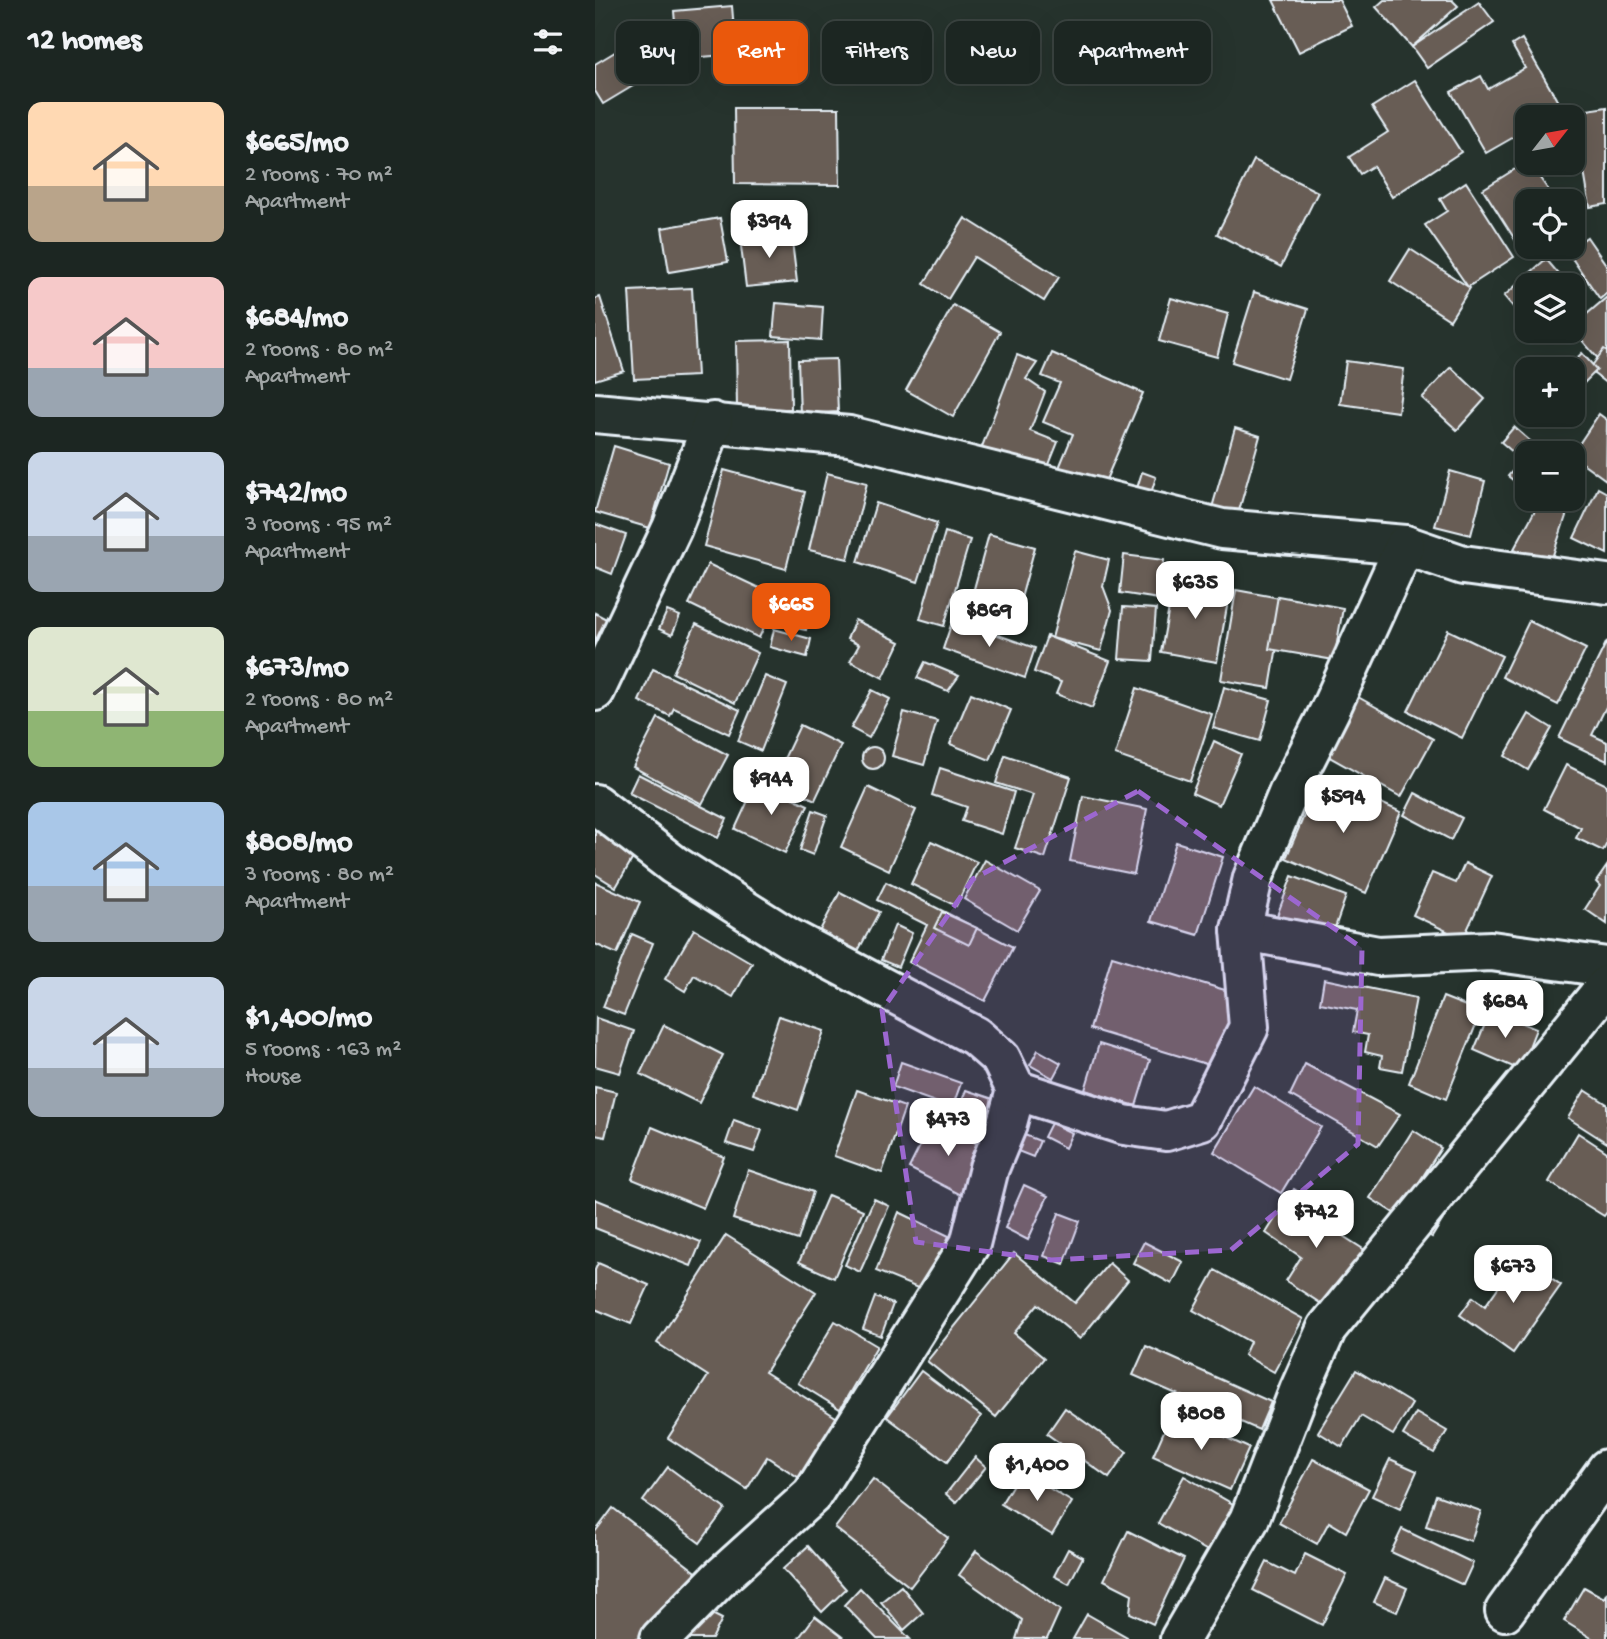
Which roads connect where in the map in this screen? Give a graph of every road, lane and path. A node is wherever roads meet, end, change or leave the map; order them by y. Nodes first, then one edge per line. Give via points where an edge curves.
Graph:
1 (595, 413) edge
2 (713, 422) junction
3 (1405, 545) junction
4 (1607, 584) edge
5 (595, 691) edge
6 (595, 804) edge
7 (1241, 930) junction
8 (1607, 967) edge
9 (1607, 985) edge
10 (1016, 1090) junction
11 (1607, 1469) edge
12 (1505, 1611) dead end
13 (660, 1639) edge
14 (1180, 1639) edge

1 - 2 street
2 - 3 street via 849,436 1222,529
2 - 5 street via 672,528
3 - 4 street via 1463,565
3 - 7 street via 1290,789 1253,878
6 - 10 street via 674,865 789,938 975,1036 1000,1059
7 - 8 street via 1378,956 1491,951
7 - 10 street via 1249,1027 1202,1120 1166,1131 1125,1125
9 - 14 street via 1327,1328 1249,1520
10 - 13 street via 989,1168 970,1244 812,1495
11 - 12 street

